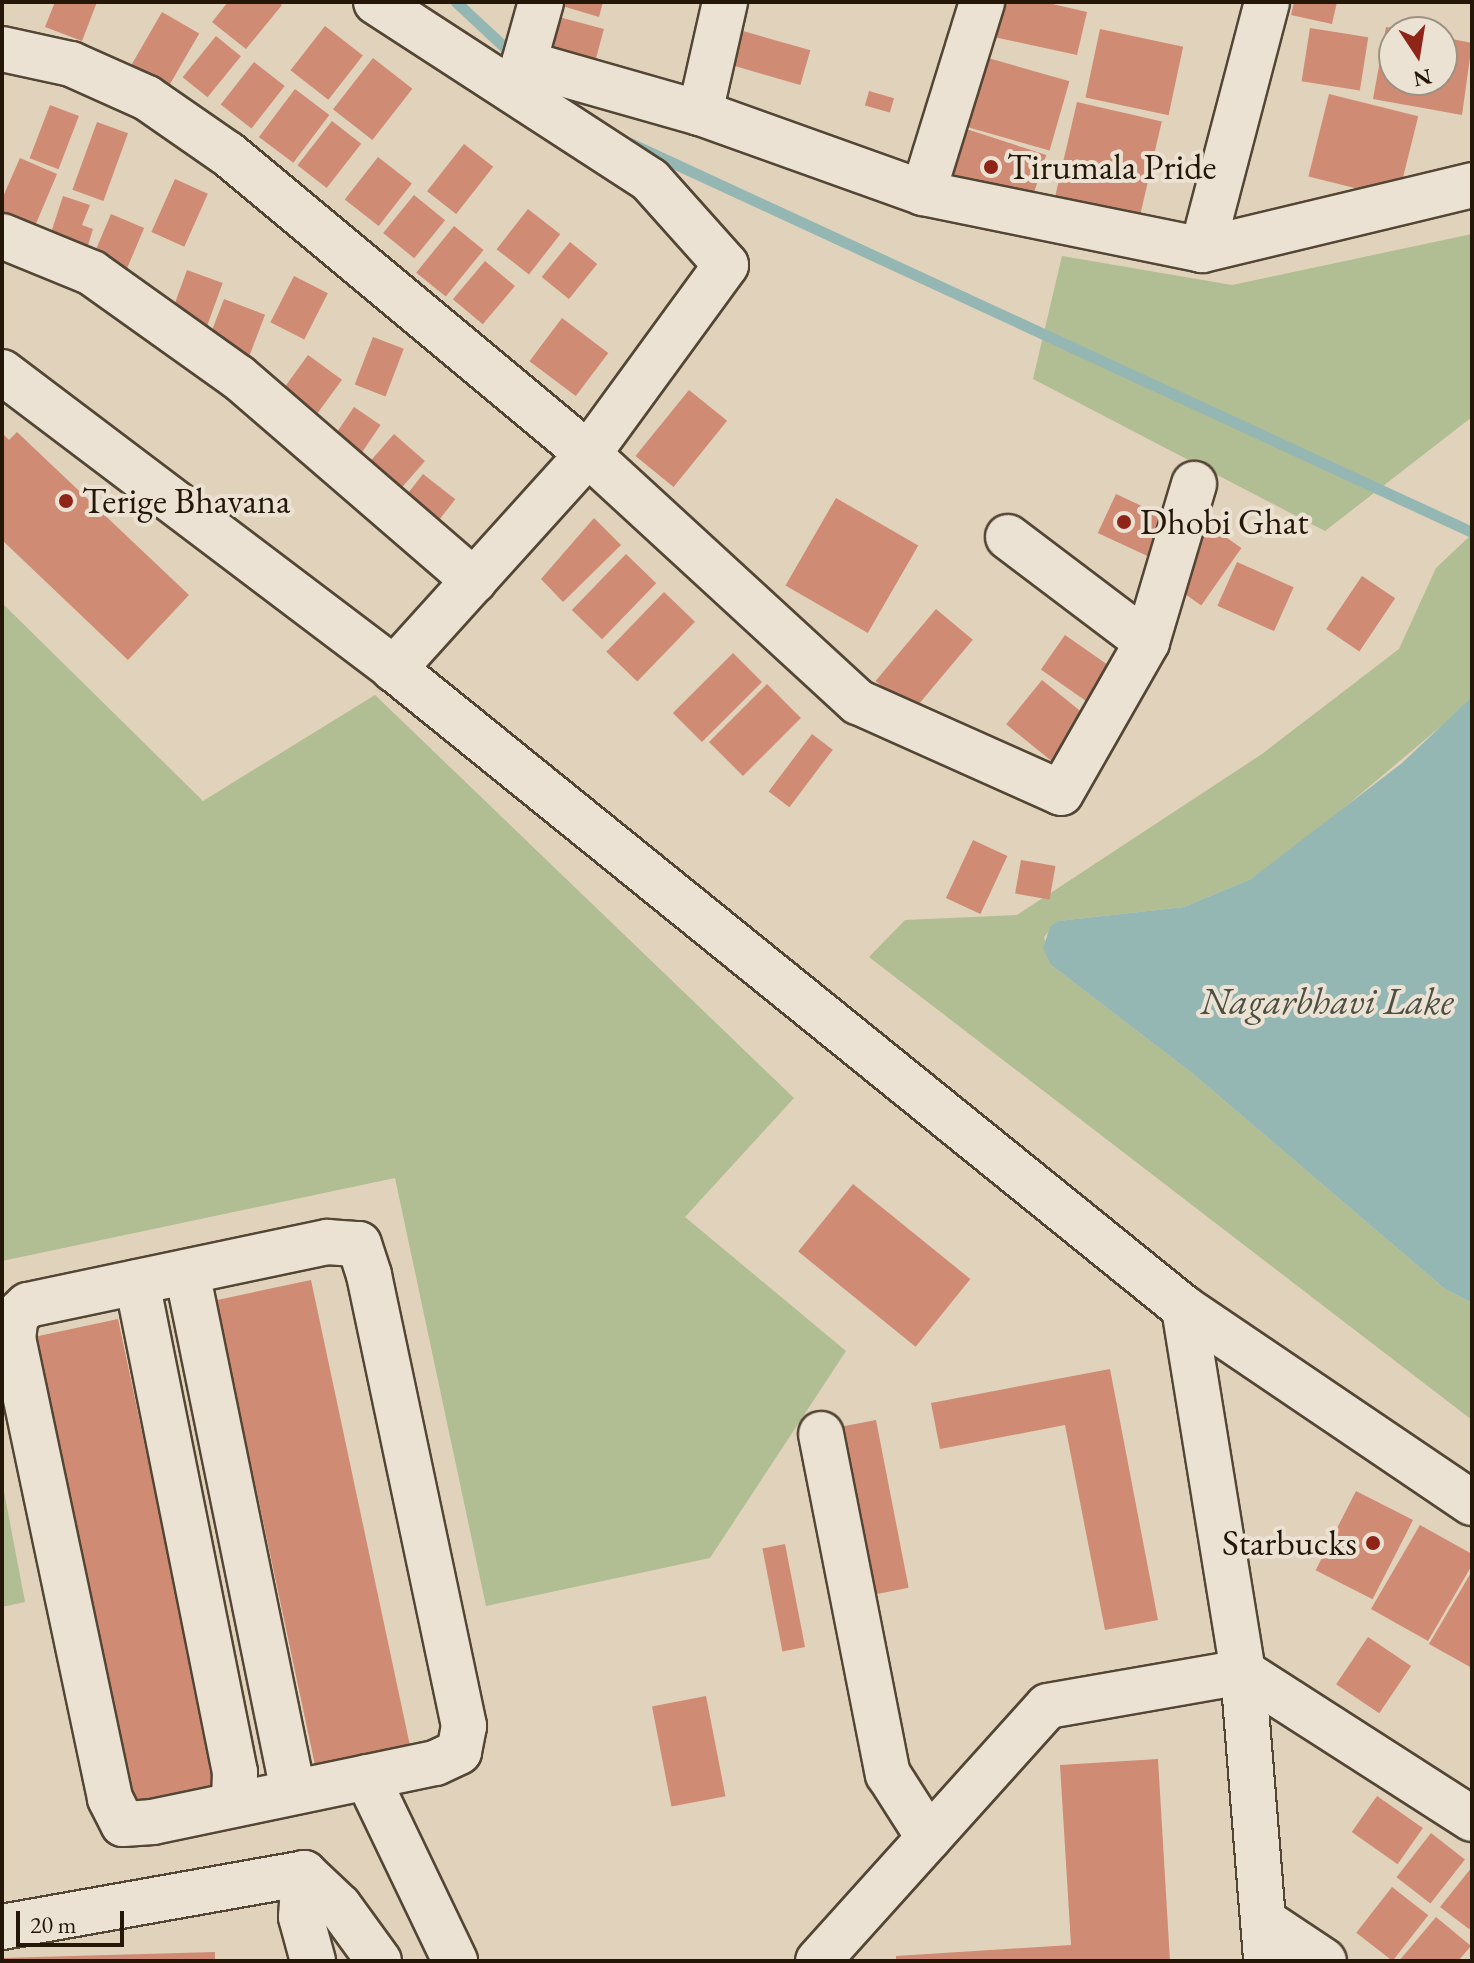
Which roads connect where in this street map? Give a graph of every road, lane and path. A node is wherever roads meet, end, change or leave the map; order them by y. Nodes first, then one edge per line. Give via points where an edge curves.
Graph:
1 (376, 2) edge
2 (541, 2) edge
3 (725, 2) edge
4 (982, 2) edge
5 (1267, 2) edge
6 (2, 49) edge
7 (700, 113) junction
8 (1469, 176) edge
9 (923, 193) junction
10 (2, 236) edge
11 (1202, 250) junction
12 (2, 372) edge
13 (588, 454) junction
14 (1194, 484) dead end
15 (1008, 537) dead end
16 (474, 581) junction
17 (1140, 656) junction
18 (394, 669) junction
19 (187, 1272) junction
20 (137, 1282) junction
21 (1184, 1308) junction
22 (821, 1434) dead end
23 (1472, 1503) edge
24 (1243, 1672) junction
25 (367, 1777) junction
26 (293, 1791) junction
27 (234, 1803) junction
28 (1472, 1819) edge
29 (929, 1838) junction
30 (304, 1873) junction
31 (2, 1927) edge
32 (1265, 1941) edge
33 (313, 1961) edge
34 (379, 1961) edge
35 (455, 1961) edge
36 (818, 1961) edge
37 (1324, 1961) edge

1 - 13 street via 650,180 726,265
2 - 7 street via 524,63
3 - 7 street
4 - 9 street
5 - 11 street
6 - 13 street via 71,64 147,98 228,154
7 - 9 street
8 - 11 street
9 - 11 street
10 - 16 street via 92,273 238,377
12 - 18 street
13 - 16 street
13 - 17 street via 858,702 1061,793
14 - 17 street
15 - 17 street
16 - 18 street
18 - 21 street
19 - 20 street
19 - 25 street via 327,1242 359,1244 464,1726 459,1752 435,1763
19 - 26 street
20 - 27 street via 235,1772
20 - 27 street via 28,1305 16,1316 13,1339 110,1798 123,1824
21 - 23 street
21 - 24 street
22 - 29 street via 888,1774
24 - 28 street
24 - 29 street via 1048,1706
24 - 32 street
25 - 26 street
25 - 35 street
26 - 27 street
29 - 36 street
30 - 31 street
30 - 33 street via 301,1917
30 - 34 street via 339,1906
32 - 37 street

